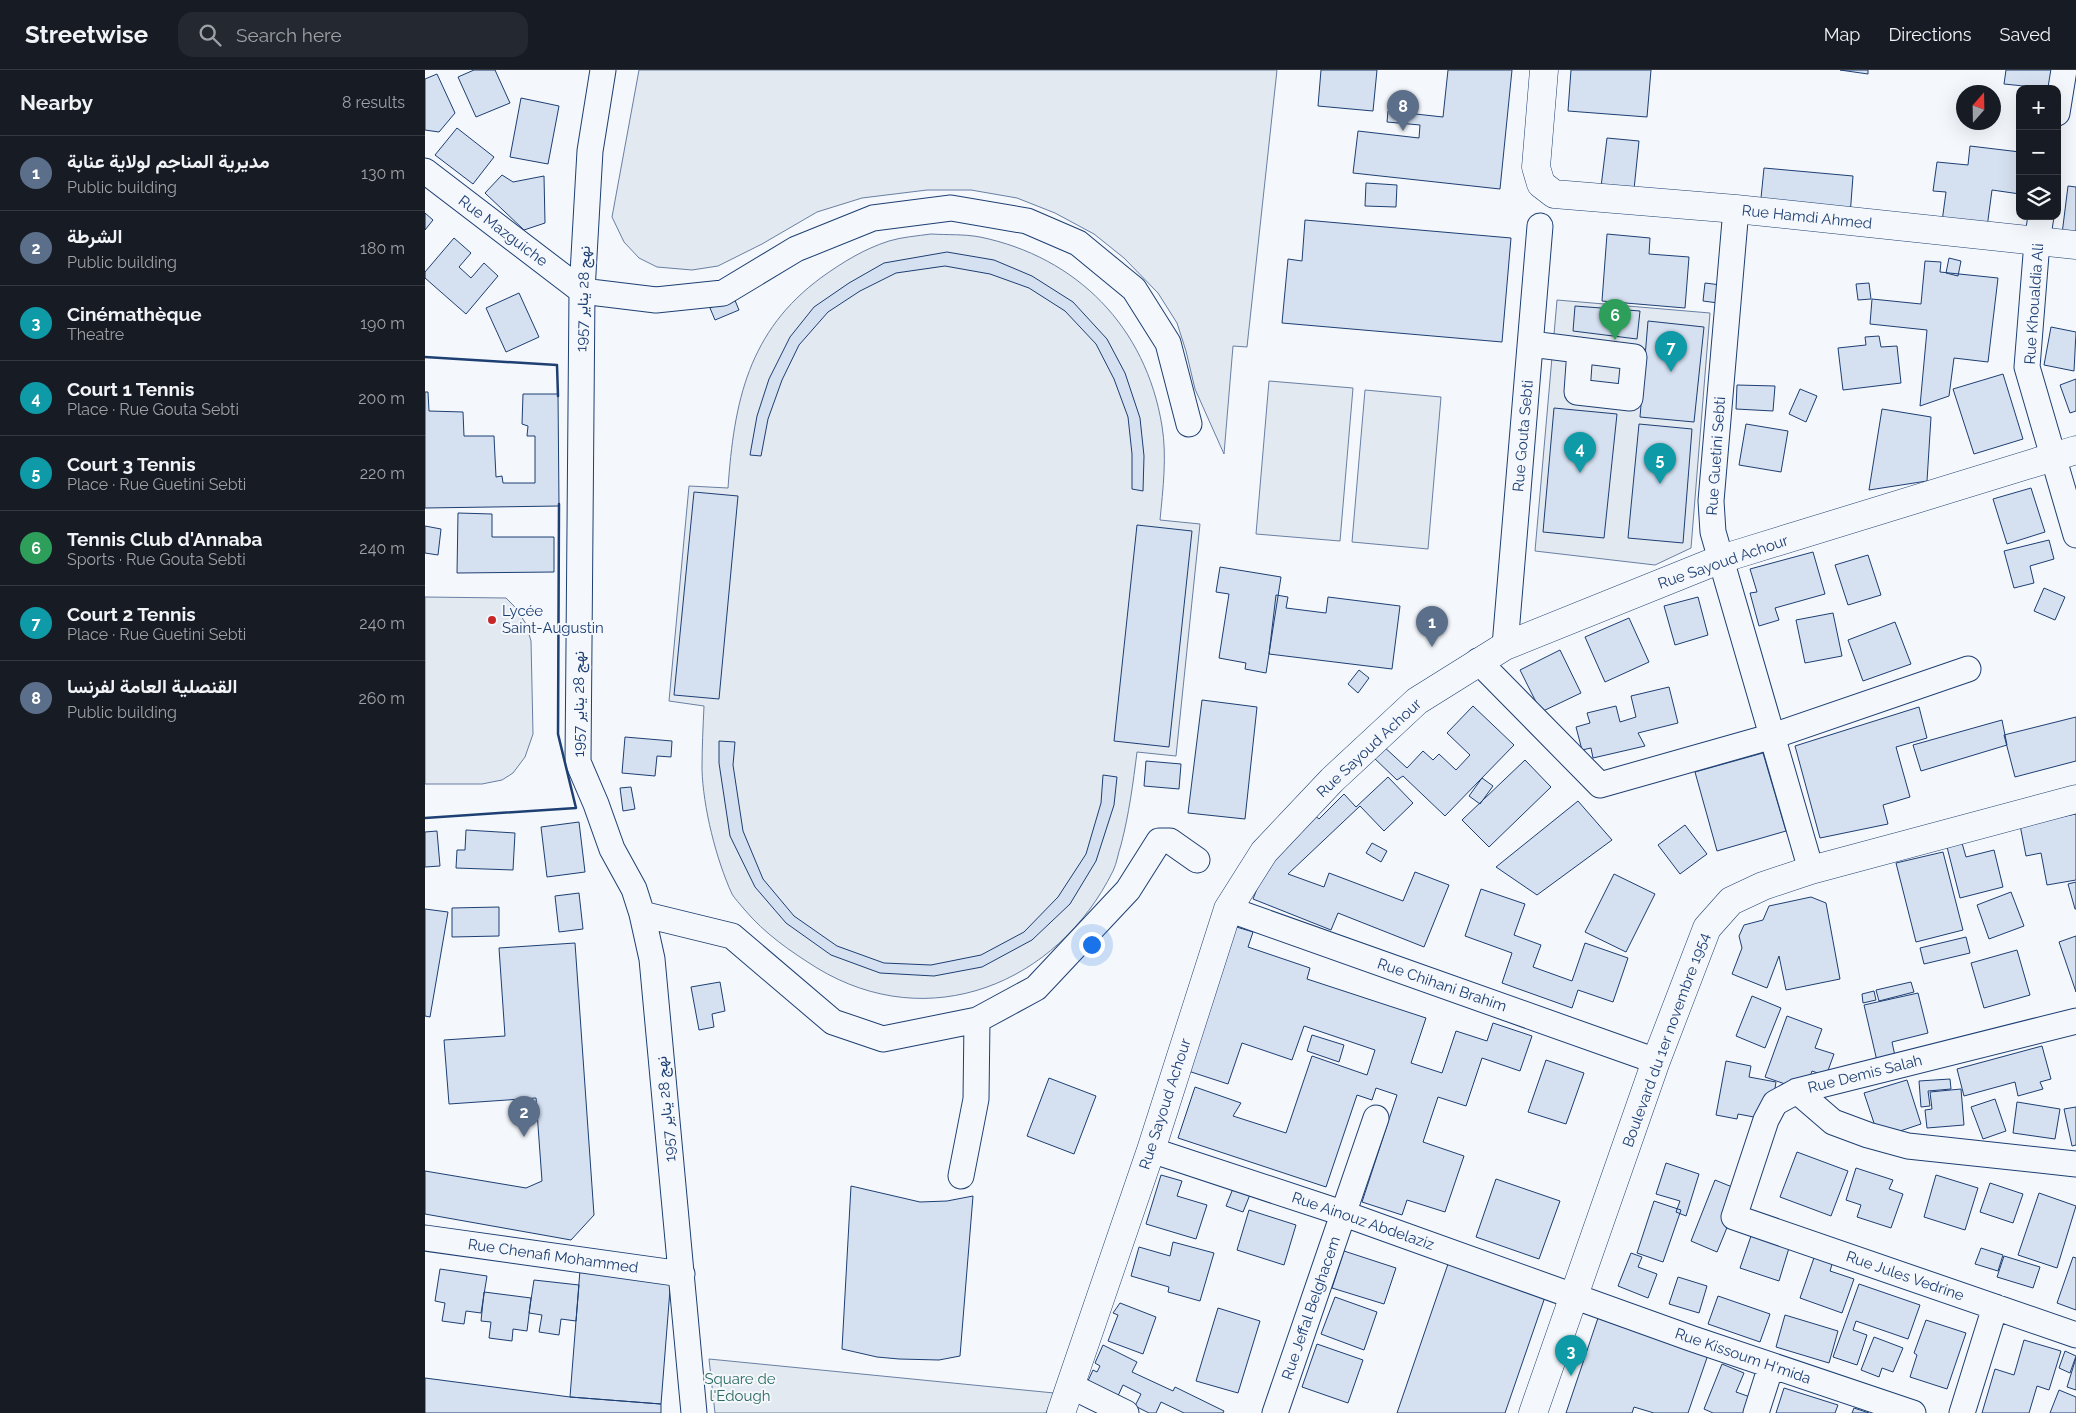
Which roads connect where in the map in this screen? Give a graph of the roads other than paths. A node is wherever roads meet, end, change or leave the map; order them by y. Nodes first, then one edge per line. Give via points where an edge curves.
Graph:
1 (603, 70) edge
2 (1544, 70) edge
3 (2064, 70) edge
4 (2061, 88) edge
5 (425, 171) edge
6 (1736, 209) junction
7 (1540, 226) dead end
8 (2039, 229) edge
9 (2076, 245) edge
10 (581, 291) junction
11 (1531, 344) junction
12 (1580, 350) dead end
13 (1189, 424) dead end
14 (2064, 454) edge
15 (2076, 535) edge
16 (1721, 559) junction
17 (1505, 646) junction
18 (1478, 661) junction
19 (1968, 669) dead end
20 (1773, 736) junction
21 (2076, 799) edge
22 (1197, 860) dead end
23 (1811, 870) junction
24 (1228, 910) junction
25 (642, 914) junction
26 (977, 1020) junction
27 (2076, 1021) edge
28 (1656, 1060) junction
29 (1797, 1091) junction
30 (1376, 1118) dead end
31 (1151, 1150) junction
32 (2076, 1164) edge
33 (961, 1176) dead end
34 (1342, 1213) junction
35 (1734, 1217) joint
36 (425, 1238) edge
37 (681, 1274) junction
38 (1574, 1296) junction
39 (1995, 1307) junction
40 (2076, 1335) edge
41 (1771, 1366) junction
42 (1071, 1386) junction
43 (694, 1413) edge
44 (1061, 1413) edge
45 (1126, 1413) edge
46 (1275, 1413) edge
47 (1533, 1413) edge
48 (1756, 1413) edge
49 (1913, 1413) edge
50 (1962, 1413) edge

1 - 10 street, نهج 28 يناير 1957 via 590,151
2 - 6 main road, Rue Hamdi Ahmed via 1537,167 1541,184 1553,194
3 - 4 street
5 - 10 street, Rue Mazguiche
6 - 8 main road, Rue Hamdi Ahmed
6 - 16 street, Rue Guetini Sebti via 1711,501 1713,532
7 - 11 street, Rue Gouta Sebti
8 - 9 main road, Rue Hamdi Ahmed
8 - 14 street, Rue Khoualdia Ali via 2027,367
10 - 13 street via 655,300 723,293 796,249 873,218 951,208 1027,221 1078,243 1134,288 1168,343
10 - 25 street, نهج 28 يناير 1957 via 578,762 612,850 634,889
11 - 12 street
11 - 17 street, Rue Gouta Sebti
14 - 15 street, Rue Khoualdia Ali
14 - 16 main road, Rue Sayoud Achour
16 - 17 main road, Rue Sayoud Achour
16 - 20 street, Rue Guetini Sebti
17 - 18 main road, Rue Sayoud Achour
18 - 20 street via 1599,785
18 - 24 main road, Rue Sayoud Achour via 1417,701 1332,780 1264,852
19 - 20 street
20 - 23 street, Rue Guetini Sebti
21 - 23 main road, Boulevard du 1er novembre 1954
22 - 26 street via 1170,842 1159,841 1128,890 1036,988
23 - 28 main road, Boulevard du 1er novembre 1954 via 1731,900 1707,928
24 - 28 street, Rue Chihani Brahim
24 - 31 main road, Rue Sayoud Achour
25 - 26 street via 732,936 833,1022 883,1039
25 - 37 street, نهج 28 يناير 1957 via 652,960
26 - 33 street via 977,1099
27 - 29 street, Rue Demis Salah
28 - 38 main road, Boulevard du 1er novembre 1954
29 - 32 street via 1833,1122 1908,1146
29 - 35 street, Rue Demis Salah via 1775,1103 1766,1120
30 - 34 street, Rue Jeffal Belghacem
31 - 34 street, Rue Ainouz Abdelaziz
31 - 42 main road, Rue Sayoud Achour
34 - 38 street, Rue Ainouz Abdelaziz
34 - 46 street, Rue Jeffal Belghacem
35 - 39 street, Rue Jules Vedrine
36 - 37 street, Rue Chenafi Mohammed
37 - 43 street, نهج 28 يناير 1957
38 - 41 street, Rue Kissoum H'mida
38 - 47 main road, Boulevard du 1er novembre 1954
39 - 40 street, Rue Jules Vedrine
39 - 50 street
41 - 48 street
41 - 49 street, Rue Kissoum H'mida
42 - 44 main road, Rue Sayoud Achour
42 - 45 street

